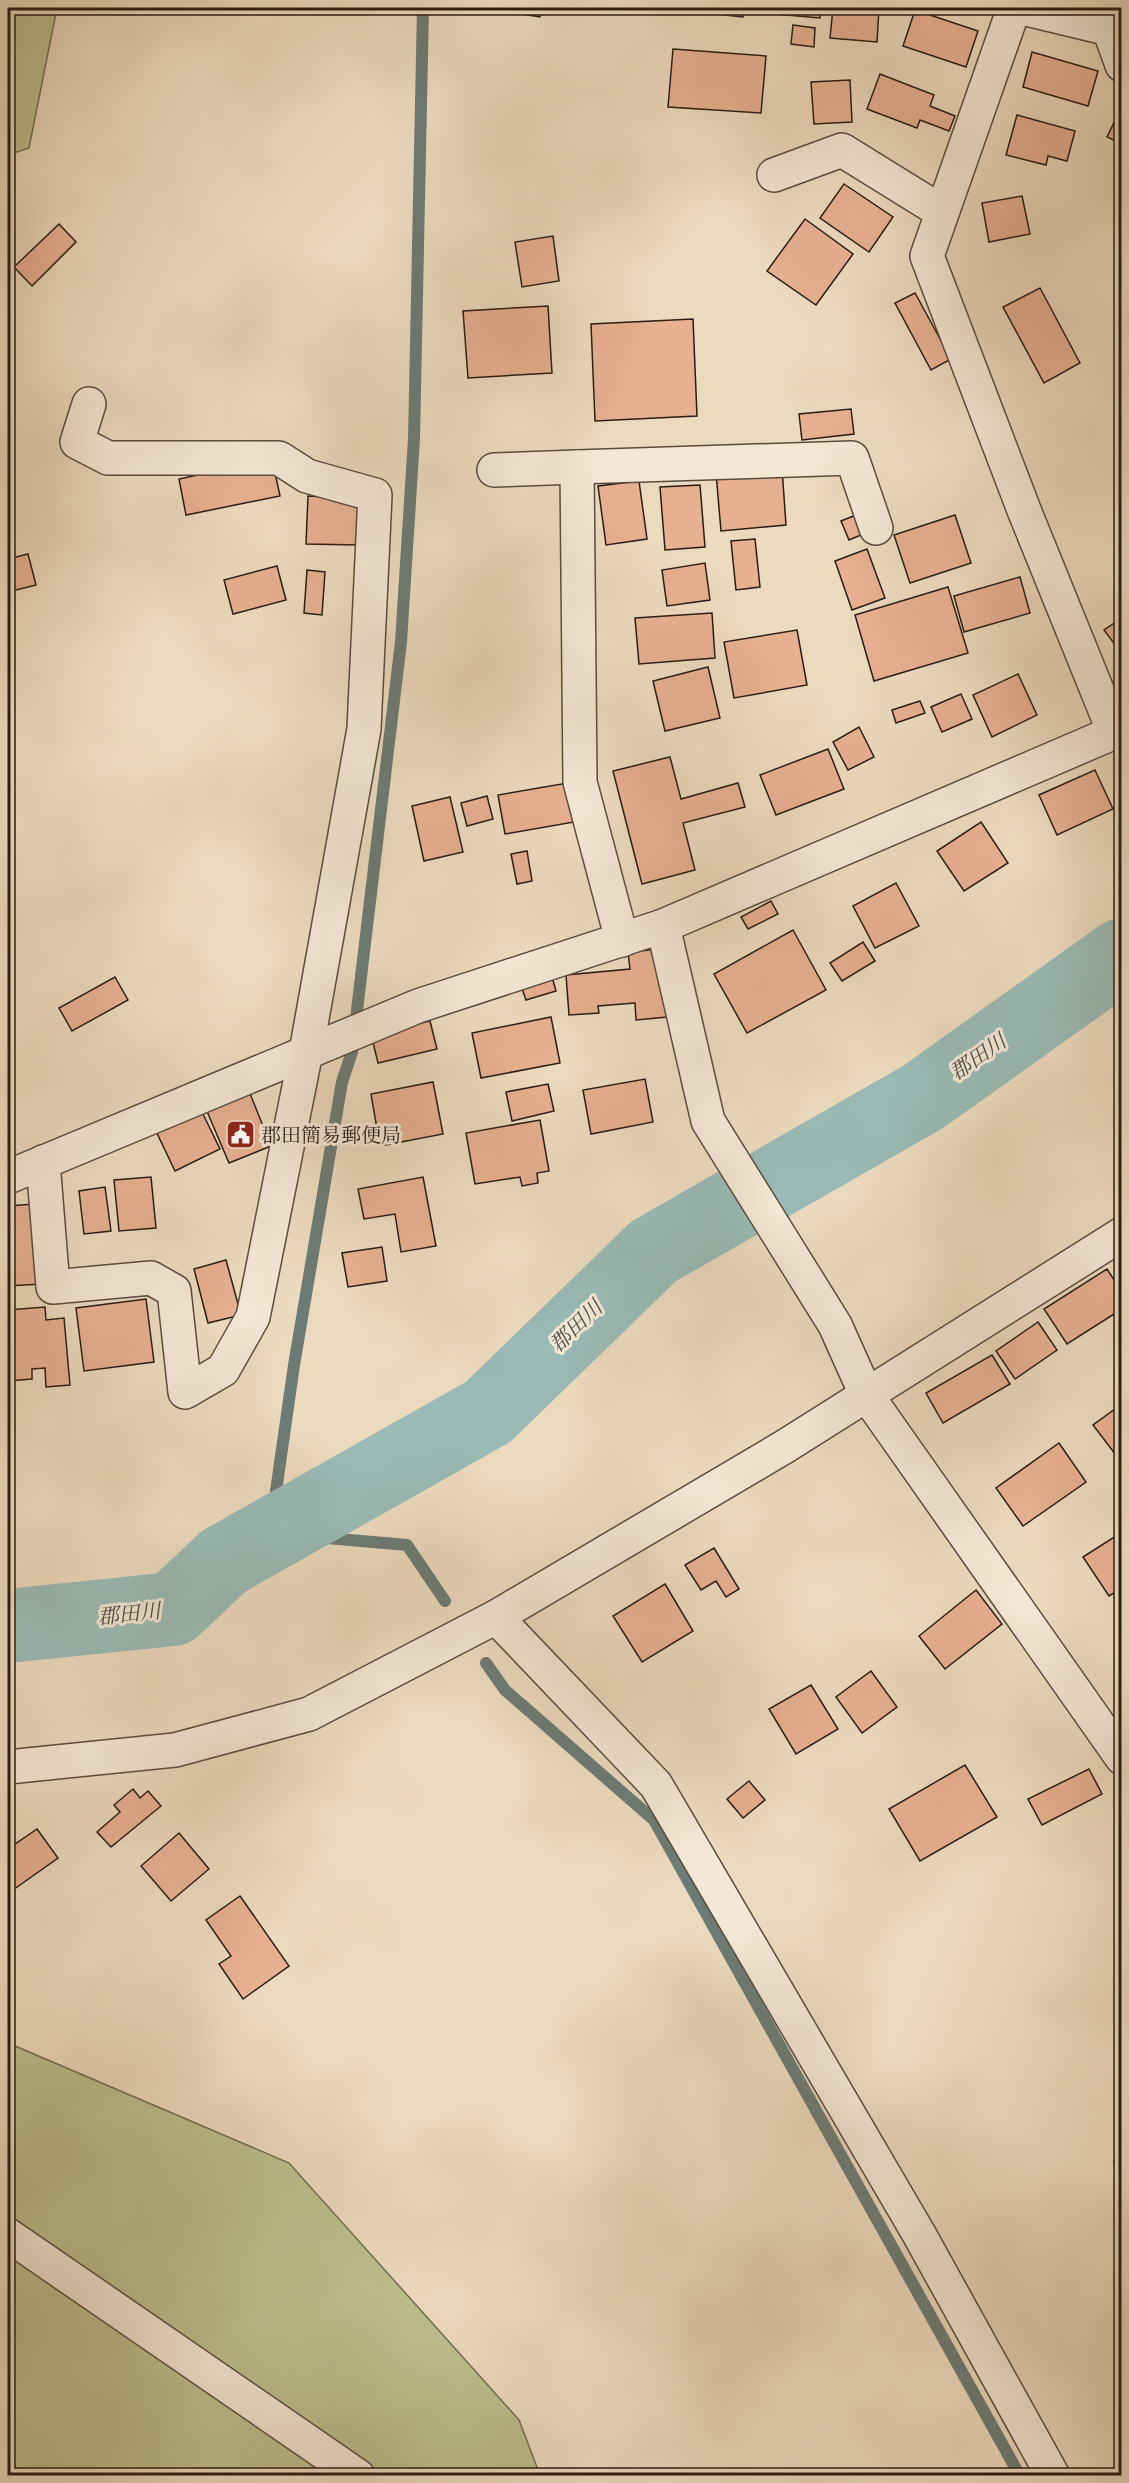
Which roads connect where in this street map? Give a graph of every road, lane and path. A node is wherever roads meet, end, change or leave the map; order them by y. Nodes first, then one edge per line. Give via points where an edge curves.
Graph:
1 (1014, 8) edge
2 (1022, 8) edge
3 (1115, 31) edge
4 (1122, 65) edge
5 (774, 175) dead end
6 (942, 212) junction
7 (89, 404) dead end
8 (577, 467) junction
9 (495, 470) dead end
10 (876, 528) dead end
11 (1118, 730) edge
12 (663, 926) junction
13 (622, 940) junction
14 (317, 1048) junction
15 (43, 1162) junction
16 (8, 1177) edge
17 (1122, 1234) edge
18 (866, 1394) junction
19 (496, 1617) junction
20 (1122, 1758) edge
21 (8, 1767) edge
22 (8, 2235) edge
23 (357, 2475) edge
24 (1053, 2475) edge

1 - 6 street
2 - 3 street
3 - 4 street
5 - 6 street via 842,150
6 - 11 street via 927,256 1024,510
7 - 14 street via 77,442 108,458 279,458 307,476 375,495 364,729
8 - 9 street
8 - 10 street via 852,458
8 - 13 street via 580,782
11 - 12 street
12 - 13 street
12 - 18 street via 708,1121 835,1325
13 - 14 street via 418,1006
14 - 15 street
14 - 15 street via 253,1317 223,1370 184,1392 174,1291 151,1278 53,1287
15 - 16 street
17 - 18 street
18 - 19 street via 784,1448
18 - 20 street
19 - 21 street via 309,1714 175,1750
19 - 24 street via 656,1785 913,2223
22 - 23 street

